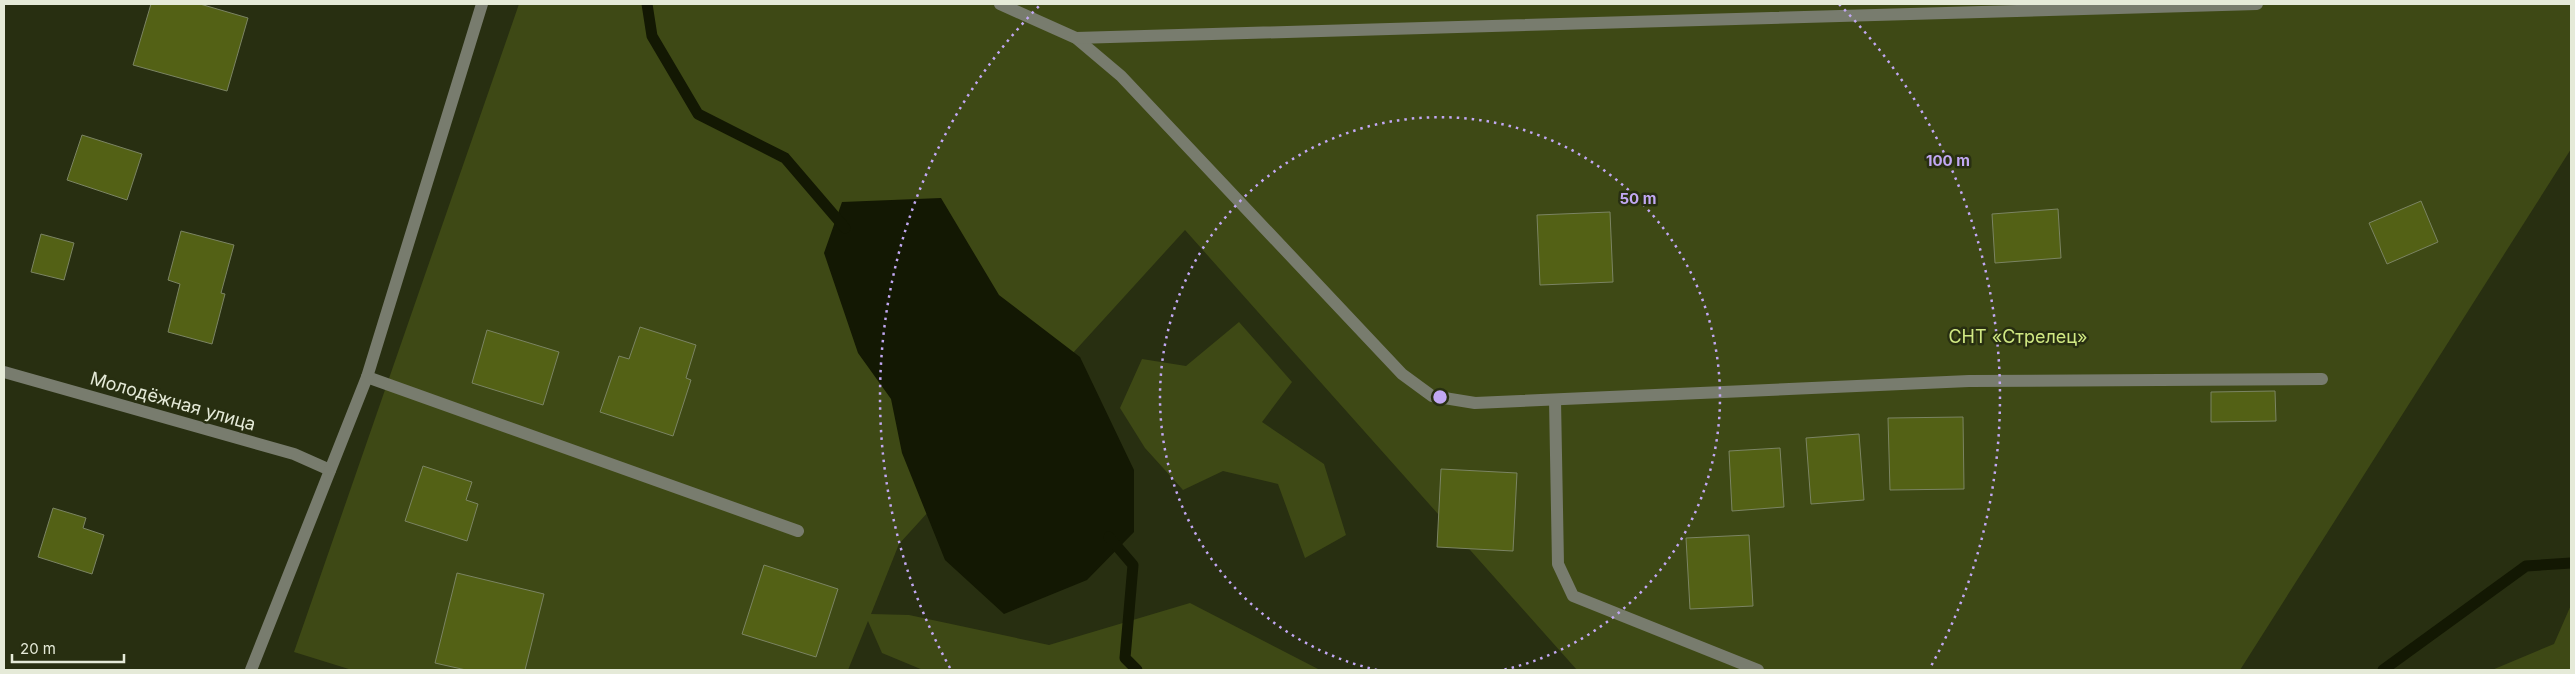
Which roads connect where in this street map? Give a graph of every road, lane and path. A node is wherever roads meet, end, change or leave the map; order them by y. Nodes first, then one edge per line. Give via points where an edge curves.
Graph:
1 (482, 4) edge
2 (1000, 4) edge
3 (2257, 4) edge
4 (1076, 38) junction
5 (4, 372) edge
6 (367, 377) junction
7 (2322, 380) dead end
8 (1556, 400) junction
9 (330, 470) junction
10 (798, 531) dead end
11 (251, 670) edge
12 (1758, 670) edge

1 - 6 street
2 - 4 street
3 - 4 street
4 - 8 street via 1121,76 1402,374 1432,396 1475,404
5 - 9 street, Молодёжная улица via 294,454
6 - 9 street
6 - 10 street
7 - 8 street via 1969,381
8 - 12 street via 1558,564 1573,596
9 - 11 street

